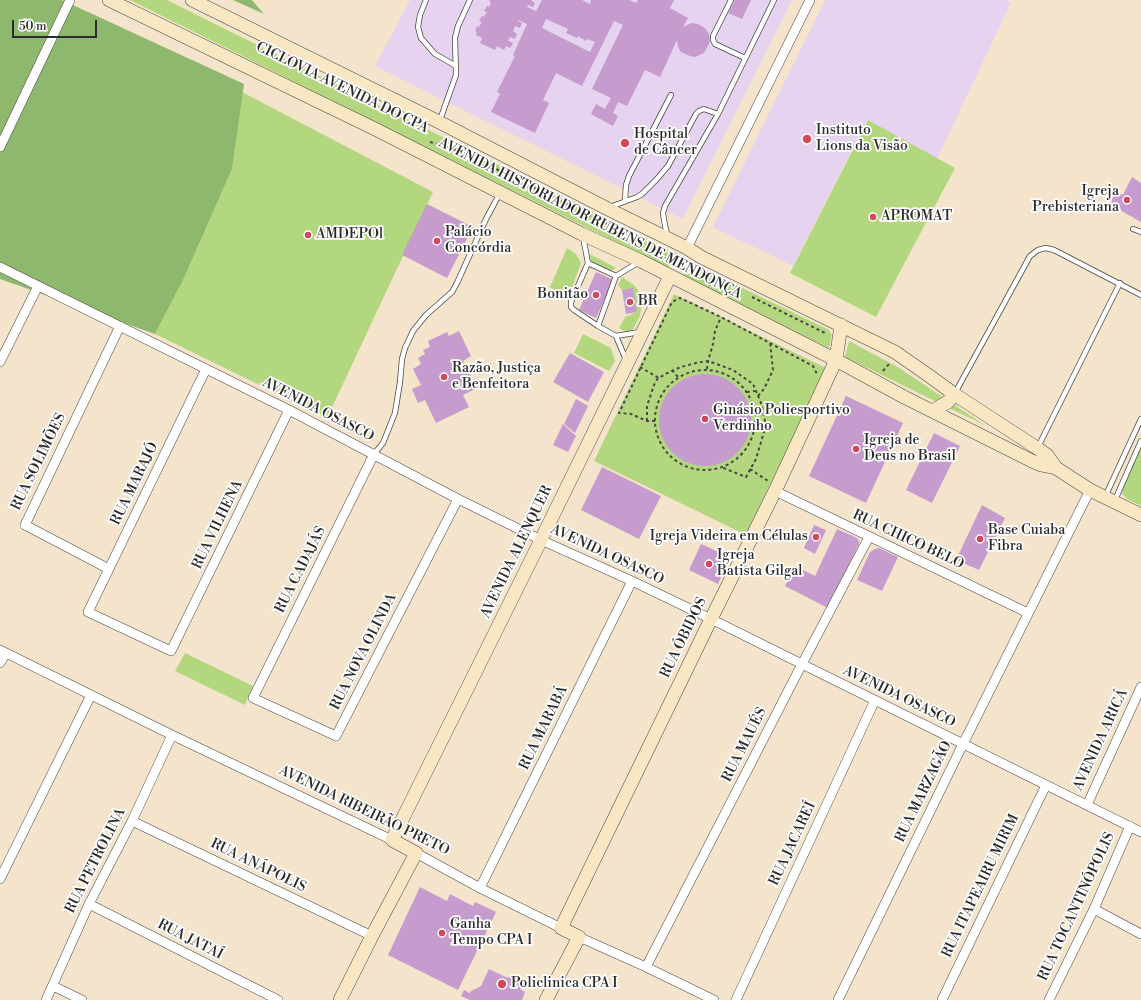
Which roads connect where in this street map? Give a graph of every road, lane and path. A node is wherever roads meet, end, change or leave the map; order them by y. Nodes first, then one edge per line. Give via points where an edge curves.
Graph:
1 (70, 0) edge
2 (109, 0) edge
3 (192, 0) edge
4 (426, 0) edge
5 (470, 0) edge
6 (774, 0) edge
7 (810, 0) edge
8 (729, 1) edge
9 (745, 58) junction
10 (456, 66) junction
11 (671, 95) dead end
12 (718, 114) junction
13 (440, 122) junction
14 (430, 142) dead end
15 (0, 147) edge
16 (500, 192) junction
17 (625, 201) junction
18 (606, 208) junction
19 (1133, 230) dead end
20 (1141, 232) edge
21 (582, 234) junction
22 (669, 240) junction
23 (687, 248) junction
24 (641, 261) junction
25 (588, 263) junction
26 (0, 267) edge
27 (696, 269) dead end
28 (616, 276) junction
29 (670, 276) junction
30 (1120, 284) junction
31 (38, 286) junction
32 (746, 294) dead end
33 (1141, 295) edge
34 (721, 317) junction
35 (841, 325) junction
36 (120, 326) junction
37 (598, 326) junction
38 (643, 332) junction
39 (616, 336) junction
40 (839, 340) junction
41 (770, 342) junction
42 (836, 360) junction
43 (708, 361) junction
44 (0, 362) edge
45 (628, 362) junction
46 (889, 364) dead end
47 (641, 368) junction
48 (206, 369) junction
49 (707, 369) junction
50 (672, 370) junction
51 (883, 371) dead end
52 (678, 376) junction
53 (818, 376) dead end
54 (658, 378) junction
55 (755, 391) junction
56 (748, 392) junction
57 (954, 394) junction
58 (758, 396) junction
59 (289, 410) junction
60 (932, 411) junction
61 (1141, 418) edge
62 (647, 421) junction
63 (655, 421) junction
64 (1134, 433) junction
65 (1141, 434) edge
66 (1141, 441) edge
67 (1037, 448) junction
68 (374, 454) junction
69 (721, 467) junction
70 (1056, 468) junction
71 (750, 469) junction
72 (773, 487) junction
73 (1090, 490) junction
74 (458, 499) junction
75 (1110, 499) junction
76 (1141, 515) edge
77 (869, 537) junction
78 (541, 540) junction
79 (109, 569) junction
80 (632, 581) junction
81 (88, 612) joint
82 (1028, 612) junction
83 (711, 619) junction
84 (3, 652) edge
85 (0, 663) edge
86 (802, 664) junction
87 (1141, 687) edge
88 (91, 695) junction
89 (253, 698) joint
90 (875, 700) junction
91 (172, 735) junction
92 (963, 744) junction
93 (1046, 785) junction
94 (1087, 805) junction
95 (132, 821) junction
96 (1130, 826) junction
97 (1141, 832) edge
98 (392, 840) junction
99 (416, 853) junction
100 (0, 879) edge
101 (480, 888) junction
102 (89, 904) junction
103 (1094, 910) junction
104 (561, 928) junction
105 (1141, 934) edge
106 (372, 936) junction
107 (579, 937) junction
108 (646, 967) junction
109 (53, 986) junction
110 (1053, 999) edge
111 (46, 1000) edge
112 (82, 1000) edge
113 (278, 1000) edge
114 (340, 1000) edge
115 (546, 1000) edge
116 (714, 1000) edge
117 (736, 1000) edge
118 (838, 1000) edge
119 (942, 1000) edge

1 - 15 street
2 - 16 main road, AVENIDA HISTORIADOR RUBENS DE MENDONÇA
3 - 13 main road, AVENIDA HISTORIADOR RUBENS DE MENDONÇA
4 - 10 lane via 418,26 421,38 435,54
5 - 10 lane via 455,38
6 - 9 lane
7 - 23 street
8 - 9 lane via 713,40 715,44
9 - 12 lane
10 - 13 lane via 456,75
11 - 17 lane via 628,176
12 - 17 lane via 704,109 699,111 668,166 642,194
12 - 22 lane via 665,206 663,213
13 - 18 main road, AVENIDA HISTORIADOR RUBENS DE MENDONÇA
14 - 27 path, CICLOVIA AVENIDA DO CPA via 462,152
16 - 21 main road, AVENIDA HISTORIADOR RUBENS DE MENDONÇA
16 - 68 lane via 452,292 426,315 410,337 402,359 395,413 383,443
17 - 18 lane
18 - 22 main road, AVENIDA HISTORIADOR RUBENS DE MENDONÇA
19 - 20 lane
21 - 24 main road, AVENIDA HISTORIADOR RUBENS DE MENDONÇA
21 - 25 lane
22 - 23 main road, AVENIDA HISTORIADOR RUBENS DE MENDONÇA
23 - 35 main road, AVENIDA HISTORIADOR RUBENS DE MENDONÇA
24 - 28 lane
24 - 29 main road, AVENIDA HISTORIADOR RUBENS DE MENDONÇA
25 - 28 lane
25 - 37 lane via 571,307
26 - 31 street, AVENIDA OSASCO
28 - 37 lane
29 - 38 main road, AVENIDA ALENQUER
29 - 42 main road, AVENIDA HISTORIADOR RUBENS DE MENDONÇA
30 - 33 lane
30 - 57 lane via 1054,250 1038,250 1030,256
30 - 67 lane
31 - 36 street, AVENIDA OSASCO
31 - 44 street
32 - 40 path
34 - 41 path
34 - 43 path
34 - 47 path via 680,298 672,302
35 - 40 main road, RUA ÓBIDOS
35 - 57 main road, AVENIDA HISTORIADOR RUBENS DE MENDONÇA via 895,352
36 - 48 street, AVENIDA OSASCO
36 - 79 street, RUA SOLIMÕES via 25,525
37 - 39 lane
38 - 39 lane
38 - 45 main road, AVENIDA ALENQUER
39 - 45 lane
40 - 42 main road, RUA ÓBIDOS
41 - 53 path via 813,366
41 - 58 path via 773,370
42 - 60 main road, AVENIDA HISTORIADOR RUBENS DE MENDONÇA
42 - 72 main road, RUA ÓBIDOS
43 - 49 path
43 - 50 path
43 - 55 path via 733,370 753,384
45 - 47 path
45 - 78 main road, AVENIDA ALENQUER
46 - 51 path
47 - 54 path
47 - 62 path via 619,413 631,414
48 - 59 street, AVENIDA OSASCO
48 - 79 street, RUA MARAJÓ
49 - 52 path
49 - 56 path via 725,373 738,381
50 - 52 path
50 - 54 path
52 - 63 path via 663,393 657,406
54 - 62 path via 647,406
55 - 56 path
55 - 58 path
56 - 69 path via 754,406 755,422 752,436 745,450
57 - 60 main road via 948,402
57 - 67 main road, AVENIDA HISTORIADOR RUBENS DE MENDONÇA
58 - 71 path via 766,426 756,459
59 - 68 street, AVENIDA OSASCO
59 - 81 street, RUA VILHENA via 171,651
60 - 70 main road, AVENIDA HISTORIADOR RUBENS DE MENDONÇA via 1032,461
61 - 64 lane
62 - 63 path
63 - 69 path via 659,439 675,460 694,469 709,470
64 - 65 lane
64 - 75 lane
66 - 75 lane
67 - 70 main road, AVENIDA HISTORIADOR RUBENS DE MENDONÇA
68 - 74 street, AVENIDA OSASCO
68 - 89 street, RUA CADAJÁS
69 - 71 path via 746,478
70 - 73 main road, AVENIDA HISTORIADOR RUBENS DE MENDONÇA
71 - 72 path
72 - 77 street, RUA CHICO BELO
72 - 83 main road, RUA ÓBIDOS
73 - 75 main road, AVENIDA HISTORIADOR RUBENS DE MENDONÇA
73 - 82 street, RUA MARZAGÃO
74 - 78 street, AVENIDA OSASCO
74 - 89 street, RUA NOVA OLINDA via 336,736
75 - 76 main road, AVENIDA HISTORIADOR RUBENS DE MENDONÇA
77 - 82 street, RUA CHICO BELO
77 - 86 street, RUA MAUÉS
78 - 80 street, AVENIDA OSASCO
78 - 98 main road, AVENIDA ALENQUER
79 - 81 street, RUA MARAJÓ
80 - 83 street, AVENIDA OSASCO
80 - 101 street, RUA MARABÁ
82 - 92 street, RUA MARZAGÃO
83 - 86 street, AVENIDA OSASCO
83 - 104 main road, RUA ÓBIDOS
84 - 85 street
84 - 88 street, AVENIDA RIBEIRÃO PRETO
86 - 90 street, AVENIDA OSASCO
86 - 108 street, RUA MAUÉS
87 - 94 street, AVENIDA ARICÁ
88 - 91 street, AVENIDA RIBEIRÃO PRETO
88 - 100 street
90 - 92 street, AVENIDA OSASCO
90 - 117 street, RUA JACAREÍ
91 - 95 street, RUA PETROLINA
91 - 98 street, AVENIDA RIBEIRÃO PRETO
92 - 93 street, AVENIDA OSASCO
92 - 118 street, RUA MARZAGÃO
93 - 94 street, AVENIDA OSASCO
93 - 119 street, RUA ITAPEAIRU MIRIM
94 - 96 street, AVENIDA OSASCO
95 - 102 street, RUA PETROLINA
95 - 106 street, RUA ANÁPOLIS
96 - 97 street, AVENIDA OSASCO
96 - 103 street, RUA TOCANTINÓPOLIS
98 - 99 main road, AVENIDA RIBEIRÃO PRETO
99 - 101 street, AVENIDA RIBEIRÃO PRETO
99 - 106 main road
101 - 104 street, AVENIDA RIBEIRÃO PRETO
102 - 109 street, RUA PETROLINA
102 - 113 street, RUA JATAÍ
103 - 105 street
103 - 110 street, RUA TOCANTINÓPOLIS
104 - 107 main road, AVENIDA RIBEIRÃO PRETO
106 - 114 main road
107 - 108 street, AVENIDA RIBEIRÃO PRETO
107 - 115 main road
108 - 116 street, AVENIDA RIBEIRÃO PRETO
109 - 111 street, RUA PETROLINA
109 - 112 street

